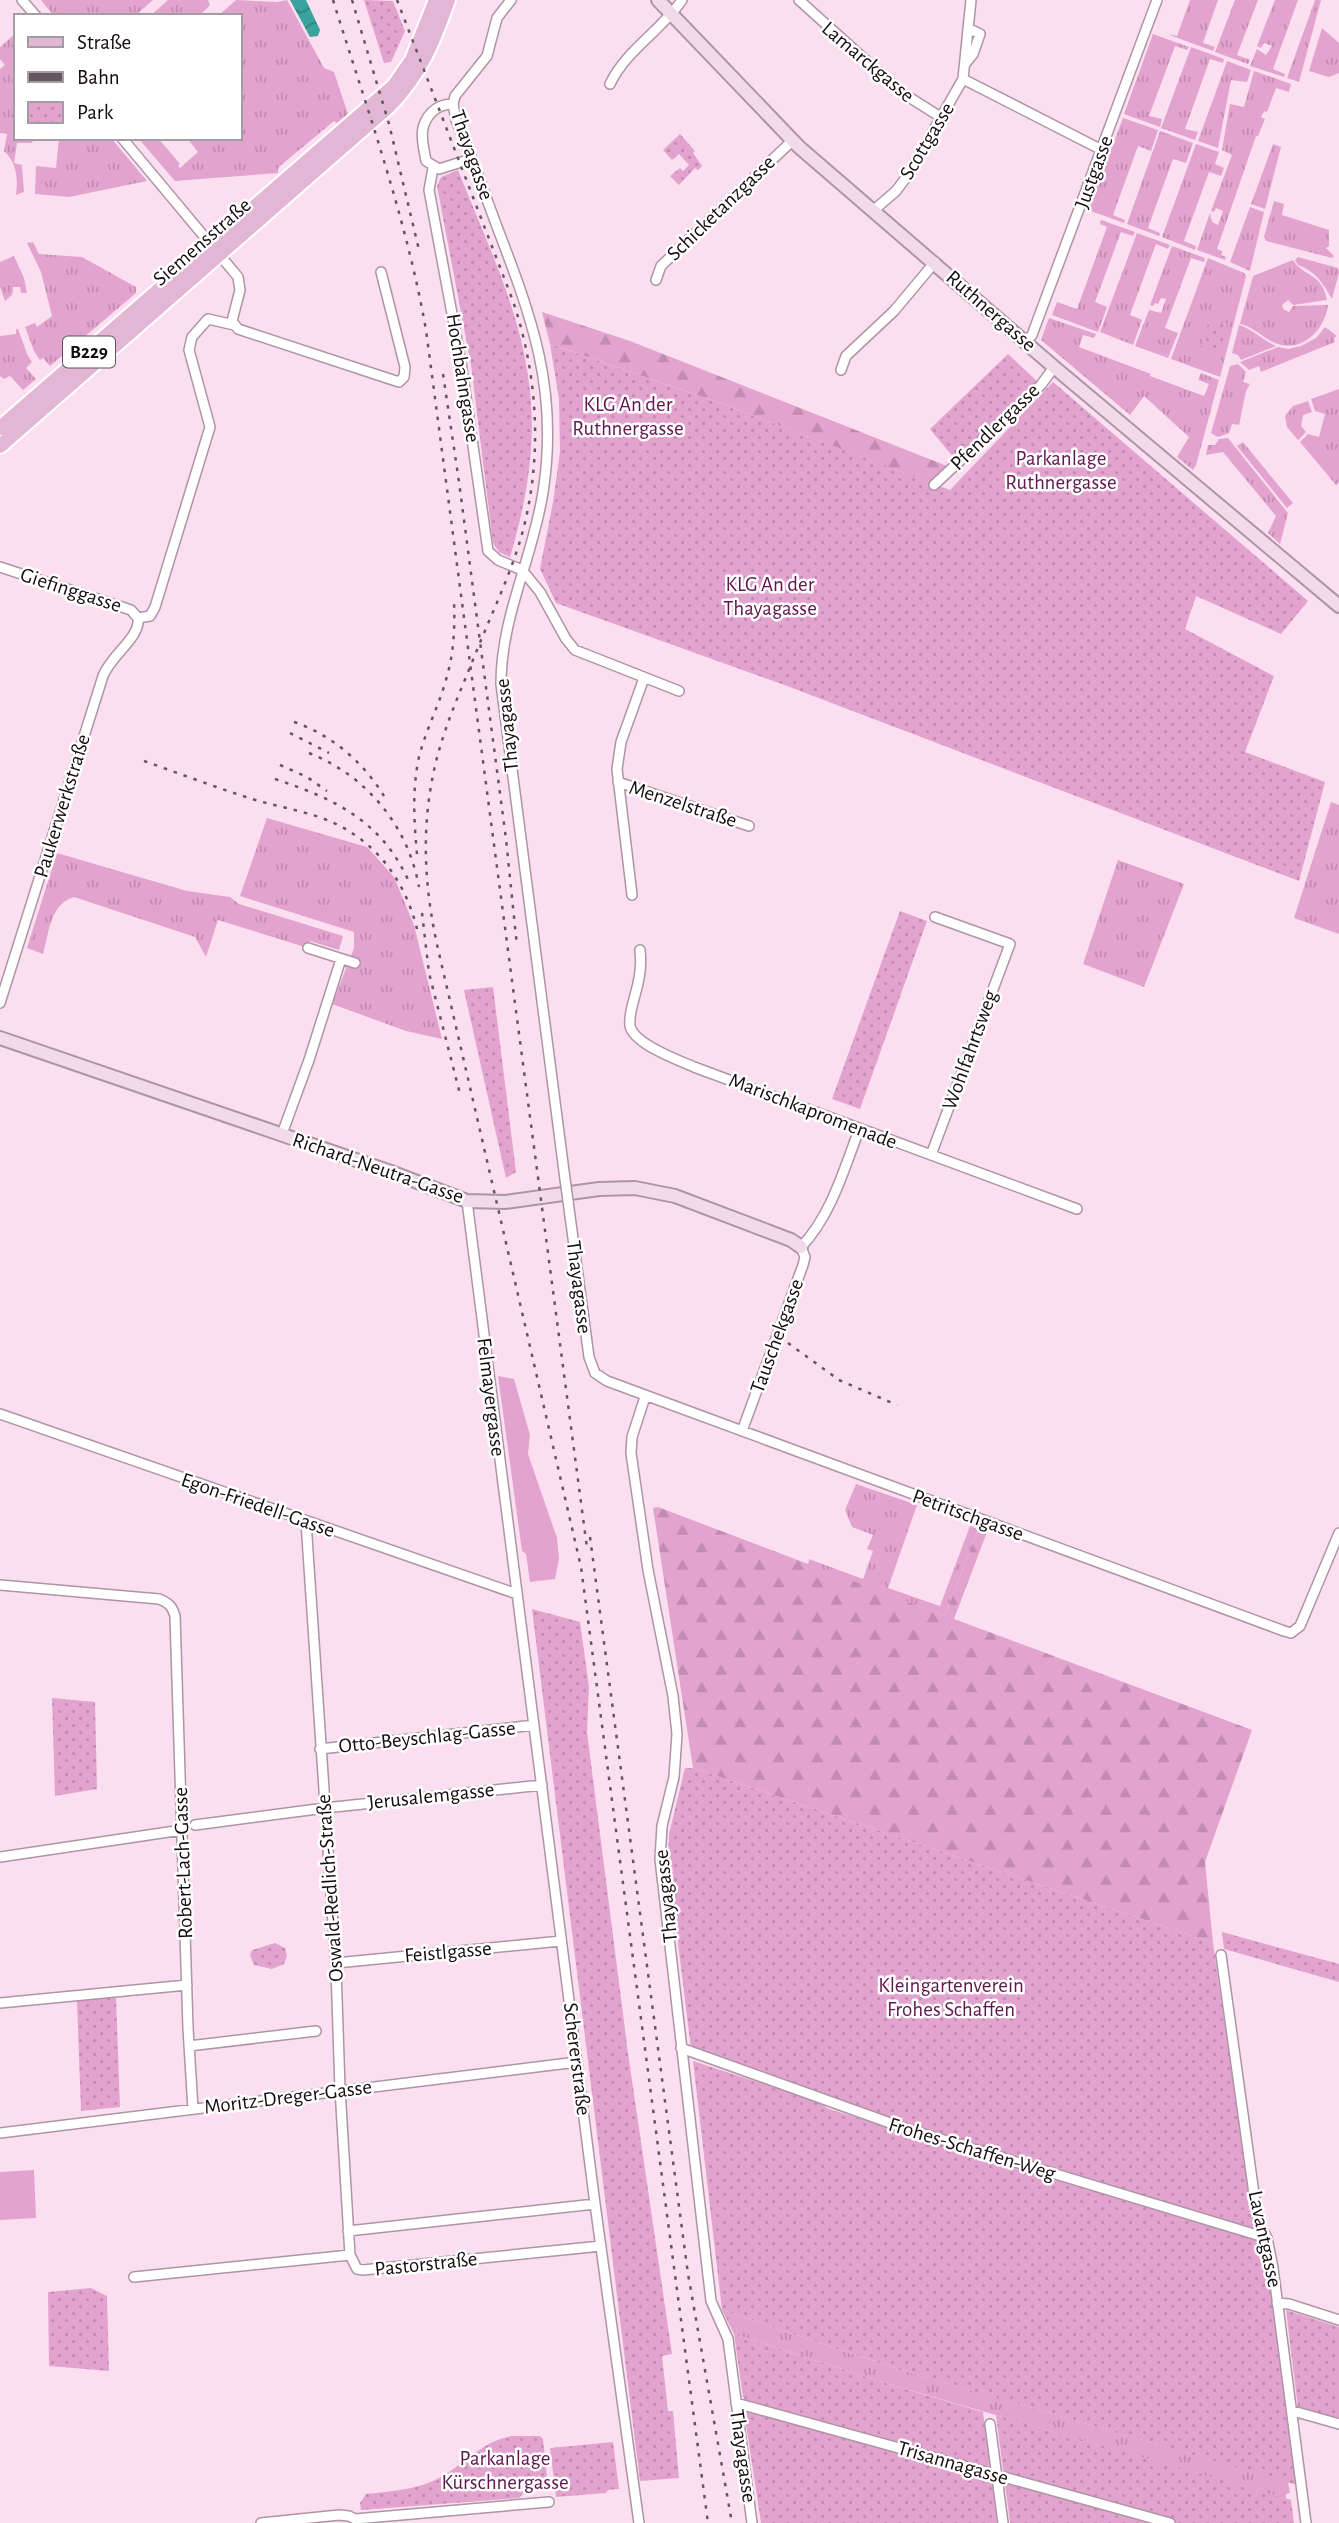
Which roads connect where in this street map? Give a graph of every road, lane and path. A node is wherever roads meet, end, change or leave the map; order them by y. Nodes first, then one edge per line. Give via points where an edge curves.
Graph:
1 (22, 0) edge
2 (436, 0) edge
3 (448, 0) edge
4 (511, 0) edge
5 (658, 0) edge
6 (682, 0) edge
7 (799, 0) edge
8 (971, 0) edge
9 (1157, 0) edge
10 (34, 14) edge
11 (672, 14) junction
12 (418, 61) junction
13 (963, 79) junction
14 (610, 84) dead end
15 (453, 104) junction
16 (942, 118) junction
17 (124, 140) edge
18 (793, 140) junction
19 (1102, 150) junction
20 (471, 159) junction
21 (433, 168) junction
22 (874, 210) junction
23 (216, 249) junction
24 (935, 262) junction
25 (381, 272) dead end
26 (656, 280) dead end
27 (234, 325) junction
28 (1025, 341) junction
29 (1054, 367) junction
30 (841, 370) dead end
31 (0, 428) edge
32 (0, 446) edge
33 (934, 485) dead end
34 (0, 567) edge
35 (522, 570) junction
36 (1339, 606) edge
37 (138, 618) junction
38 (644, 678) junction
39 (679, 691) dead end
40 (618, 782) junction
41 (749, 826) dead end
42 (632, 895) dead end
43 (935, 917) dead end
44 (308, 948) dead end
45 (640, 950) dead end
46 (341, 959) junction
47 (355, 963) dead end
48 (0, 1003) edge
49 (0, 1038) edge
50 (859, 1130) junction
51 (282, 1134) junction
52 (931, 1156) junction
53 (467, 1201) junction
54 (1077, 1209) dead end
55 (801, 1247) junction
56 (645, 1397) junction
57 (0, 1414) edge
58 (742, 1431) junction
59 (306, 1522) junction
60 (1339, 1533) edge
61 (0, 1585) edge
62 (516, 1594) junction
63 (534, 1725) junction
64 (320, 1749) junction
65 (542, 1785) junction
66 (325, 1808) junction
67 (195, 1825) dead end
68 (182, 1830) junction
69 (0, 1857) edge
70 (561, 1941) junction
71 (1221, 1955) dead end
72 (335, 1963) junction
73 (187, 1985) junction
74 (0, 2003) edge
75 (316, 2031) dead end
76 (189, 2046) junction
77 (681, 2048) junction
78 (577, 2062) junction
79 (340, 2089) junction
80 (193, 2109) junction
81 (0, 2133) edge
82 (595, 2204) junction
83 (348, 2231) junction
84 (1267, 2238) junction
85 (601, 2246) junction
86 (350, 2255) junction
87 (134, 2277) dead end
88 (1277, 2303) junction
89 (1339, 2320) edge
90 (737, 2403) junction
91 (1293, 2411) junction
92 (990, 2424) dead end
93 (1339, 2424) edge
94 (997, 2475) junction
95 (549, 2502) dead end
96 (356, 2521) edge
97 (261, 2523) edge
98 (639, 2523) edge
99 (752, 2523) edge
100 (1003, 2523) edge
101 (1170, 2523) edge
102 (1306, 2523) edge

1 - 10 street
2 - 12 main road, B229
3 - 12 main road, B229
4 - 15 street, Thayagasse via 497,18 484,61 460,88
5 - 11 street, Ruthnergasse
6 - 11 street
7 - 16 street, Lamarckgasse via 901,92
8 - 13 street, Scottgasse
9 - 19 street, Justgasse
11 - 14 street via 618,68
11 - 18 street, Ruthnergasse
12 - 23 main road, Siemensstraße / B229
13 - 16 street, Scottgasse
13 - 19 street
15 - 20 street, Thayagasse
15 - 21 street, Hochbahngasse via 434,110 422,126 426,161
16 - 22 street, Scottgasse via 902,183
17 - 23 street
18 - 22 street, Ruthnergasse
18 - 26 street, Schicketanzgasse via 661,266
19 - 28 street, Justgasse via 1032,335
20 - 21 street via 445,169
20 - 35 street, Thayagasse via 526,302 544,376 545,479
21 - 35 street, Hochbahngasse via 429,190 461,362 488,551
22 - 24 street, Ruthnergasse
23 - 27 street via 240,284
23 - 31 main road, Siemensstraße / B229
23 - 32 main road, Siemensstraße / B229
24 - 28 street, Ruthnergasse
24 - 30 street via 894,311 846,356
25 - 27 street via 405,367 399,382
27 - 37 street, Paukerwerkstraße via 208,319 192,337 189,350 210,427 155,607 150,616
28 - 29 street, Ruthnergasse
29 - 33 street, Pfendlergasse
29 - 36 street, Ruthnergasse
34 - 37 street, Giefinggasse via 131,610
35 - 38 street via 575,650
35 - 56 street, Thayagasse, bridge via 505,634 502,697 591,1366 601,1378
37 - 48 street, Paukerwerkstraße via 137,632 103,676
38 - 39 street
38 - 40 street via 619,750
40 - 41 street, Menzelstraße
40 - 42 street
43 - 52 street, Wohlfahrtsweg via 1010,944
44 - 46 street
45 - 50 street, Marischkapromenade via 642,968 631,1027 637,1037 694,1067
46 - 47 street
46 - 51 street
49 - 51 street, Richard-Neutra-Gasse
50 - 52 street, Marischkapromenade
50 - 55 street, Tauschekgasse via 819,1224
51 - 53 street, Richard-Neutra-Gasse
52 - 54 street, Marischkapromenade
53 - 55 street, Richard-Neutra-Gasse via 505,1202 635,1188 700,1205
53 - 62 street, Felmayergasse
55 - 58 street, Tauschekgasse via 803,1265
56 - 58 street, Petritschgasse
56 - 77 street, Thayagasse via 631,1453 675,1716 675,1770 659,1849
57 - 59 street, Egon-Friedell-Gasse
58 - 60 street, Petritschgasse via 1292,1633 1300,1626
59 - 62 street, Egon-Friedell-Gasse
59 - 64 street, Oswald-Redlich-Straße
61 - 68 street, Robert-Lach-Gasse via 168,1602 175,1616
62 - 63 street, Schererstraße
63 - 64 street, Otto-Beyschlag-Gasse
63 - 65 street, Schererstraße
64 - 66 street, Oswald-Redlich-Straße
65 - 66 street, Jerusalemgasse
65 - 70 street, Schererstraße
66 - 67 street, Jerusalemgasse
66 - 72 street, Oswald-Redlich-Straße
68 - 69 street
68 - 73 street, Robert-Lach-Gasse
70 - 72 street, Feistlgasse
70 - 78 street, Schererstraße
71 - 84 street, Lavantgasse via 1255,2201
72 - 79 street, Oswald-Redlich-Straße
73 - 74 street
73 - 76 street, Robert-Lach-Gasse
75 - 76 street
76 - 80 street, Robert-Lach-Gasse
77 - 84 street, Frohes-Schaffen-Weg via 923,2134
77 - 90 street, Thayagasse via 711,2301 728,2339
78 - 79 street, Moritz-Dreger-Gasse
78 - 82 street, Schererstraße
79 - 80 street, Moritz-Dreger-Gasse
79 - 83 street, Oswald-Redlich-Straße
80 - 81 street, Moritz-Dreger-Gasse
82 - 83 street, Pastorstraße
82 - 85 street, Schererstraße
83 - 86 street, Oswald-Redlich-Straße
84 - 88 street, Lavantgasse
85 - 86 street, Pastorstraße via 363,2270 357,2269
85 - 98 street, Schererstraße
86 - 87 street, Pastorstraße
88 - 89 street
88 - 91 street, Lavantgasse
90 - 94 street, Trisannagasse
90 - 99 street, Thayagasse
91 - 93 street
91 - 102 street, Lavantgasse
92 - 94 street
94 - 100 street
94 - 101 street, Trisannagasse
95 - 96 street
96 - 97 street via 339,2515

